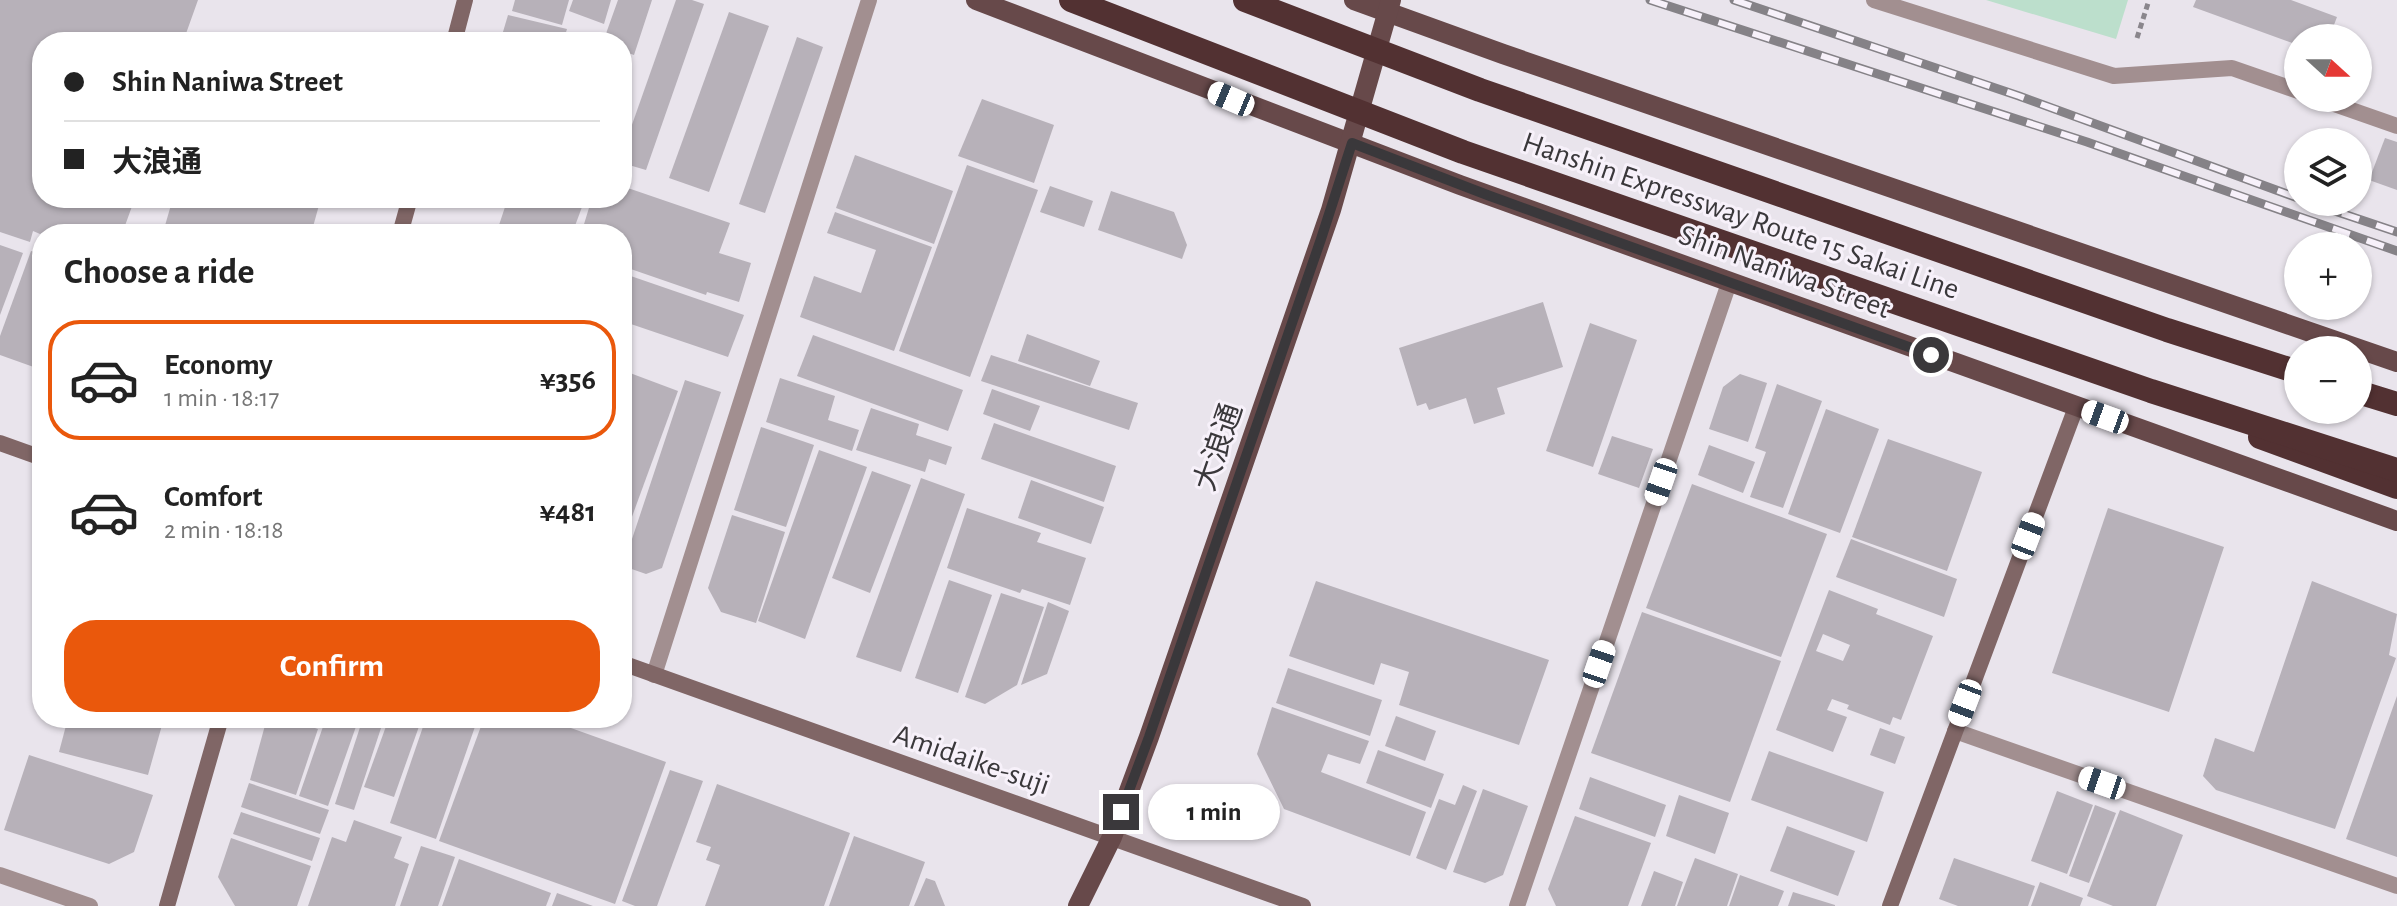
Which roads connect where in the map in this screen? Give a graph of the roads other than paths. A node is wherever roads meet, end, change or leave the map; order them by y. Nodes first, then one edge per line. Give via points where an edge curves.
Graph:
1 (465, 0) edge
2 (869, 0) edge
3 (976, 0) edge
4 (1071, 0) edge
5 (1245, 0) edge
6 (1354, 0) edge
7 (1874, 0) edge
8 (1389, 6) edge
9 (457, 32) edge
10 (2284, 86) edge
11 (2357, 112) edge
12 (2397, 126) edge
13 (1352, 143) junction
14 (1729, 283) junction
15 (2397, 362) edge
16 (2284, 368) edge
17 (2151, 391) junction
18 (2372, 396) edge
19 (2397, 404) edge
20 (2076, 407) junction
21 (0, 443) edge
22 (32, 454) edge
23 (2397, 470) edge
24 (2397, 487) edge
25 (2397, 521) edge
26 (632, 667) edge
27 (654, 675) junction
28 (218, 728) edge
29 (1955, 731) junction
30 (1112, 837) junction
31 (0, 875) edge
32 (2397, 886) edge
33 (90, 906) edge
34 (167, 906) edge
35 (1078, 906) edge
36 (1303, 906) edge
37 (1517, 906) edge
38 (1890, 906) edge

1 - 9 street
2 - 27 street
3 - 13 main road, Shin Naniwa Street
4 - 17 highway, Hanshin Expressway Route 15 Sakai Line, bridge via 1463,152
5 - 16 highway, Hanshin Expressway Route 15 Sakai Line, bridge via 1480,90
6 - 8 main road
7 - 10 street via 2114,76 2232,68
8 - 13 main road, 大浪通
8 - 15 main road via 1533,65
11 - 12 street
13 - 14 main road, Shin Naniwa Street
13 - 30 main road, 大浪通
14 - 20 main road, Shin Naniwa Street
14 - 37 street
17 - 23 highway, Hanshin Expressway Route 15 Sakai Line, bridge
17 - 24 highway, bridge
18 - 19 highway
20 - 25 main road, Shin Naniwa Street
20 - 29 street
21 - 22 street
26 - 27 street, Amidaike-suji
27 - 30 street, Amidaike-suji
28 - 34 street
29 - 32 street
29 - 38 street
30 - 35 main road, 大浪通
30 - 36 street, Amidaike-suji
31 - 33 street

